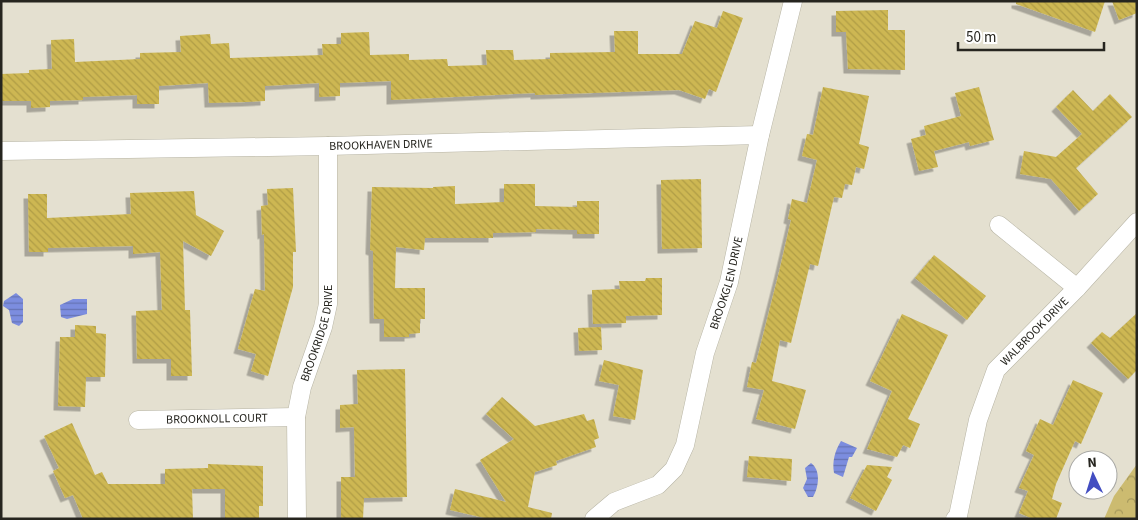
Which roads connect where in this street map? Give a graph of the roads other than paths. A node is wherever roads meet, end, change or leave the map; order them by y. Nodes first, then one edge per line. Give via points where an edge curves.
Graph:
1 (793, 1) edge
2 (760, 135) junction
3 (328, 146) junction
4 (1, 151) edge
5 (1137, 222) edge
6 (998, 225) dead end
7 (1078, 288) junction
8 (296, 417) junction
9 (138, 420) dead end
10 (296, 519) edge
11 (594, 519) edge
12 (955, 519) edge

1 - 2 street, BROOKGLEN DRIVE
2 - 3 street, BROOKHAVEN DRIVE
2 - 11 street, BROOKGLEN DRIVE via 729,282 705,352 685,445 674,469 658,485 614,502
3 - 4 street, BROOKHAVEN DRIVE
3 - 8 street, BROOKRIDGE DRIVE via 328,304
5 - 7 street, WALBROOK DRIVE
6 - 7 street
7 - 12 street, WALBROOK DRIVE via 996,370 978,420
8 - 9 street, BROOKNOLL COURT
8 - 10 street, BROOKRIDGE DRIVE

